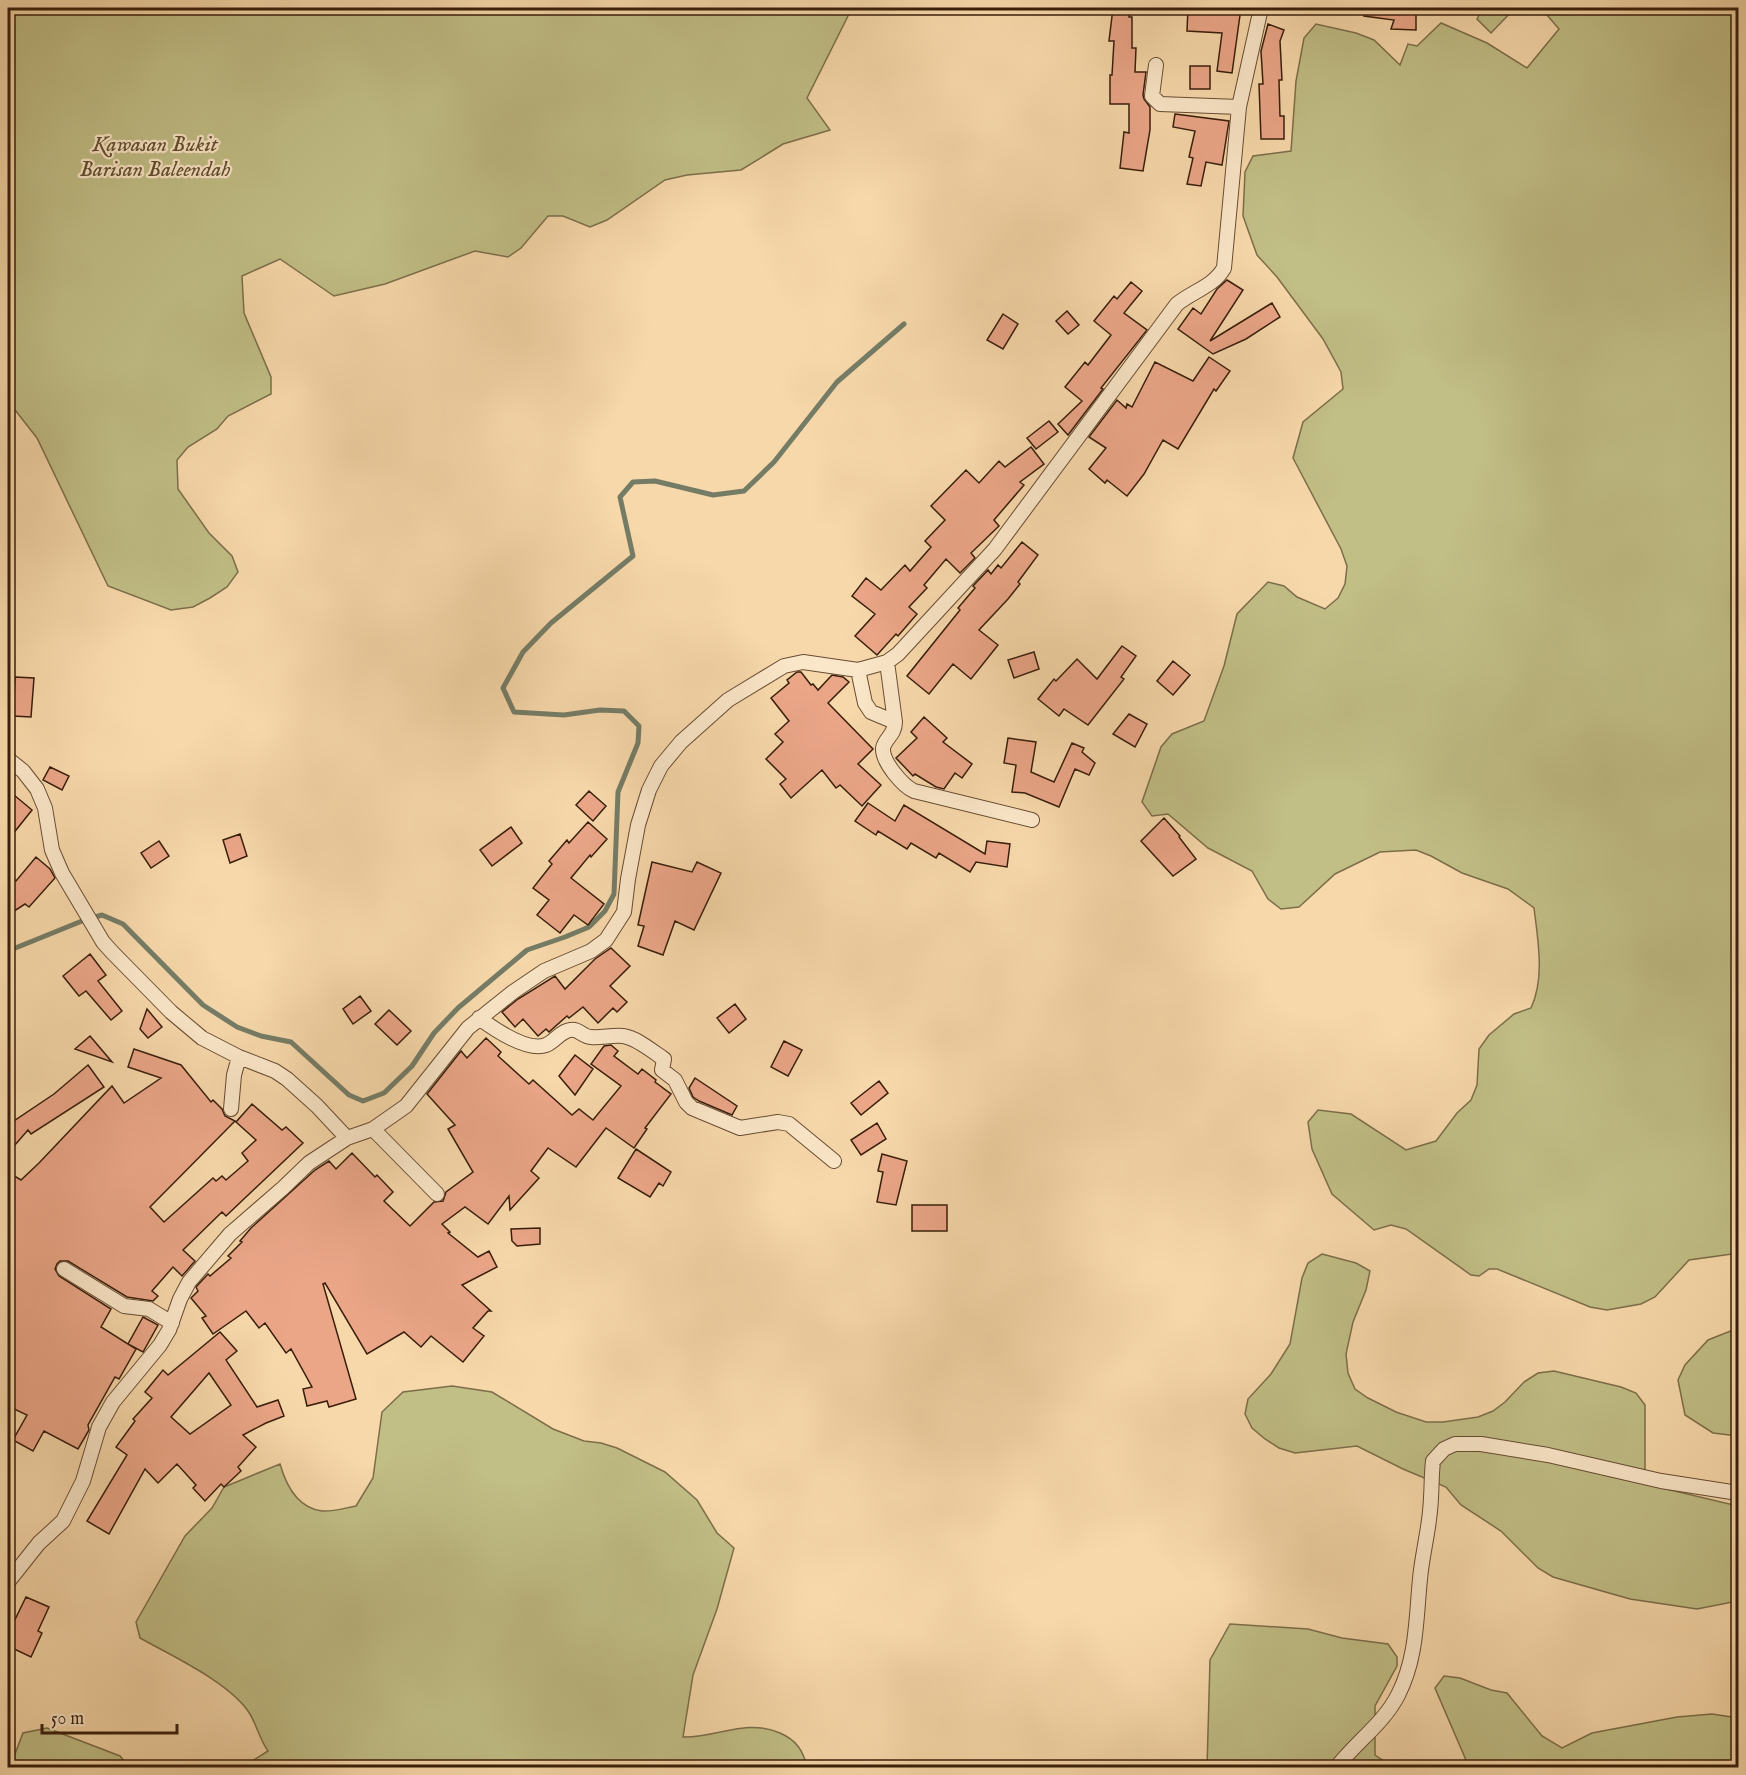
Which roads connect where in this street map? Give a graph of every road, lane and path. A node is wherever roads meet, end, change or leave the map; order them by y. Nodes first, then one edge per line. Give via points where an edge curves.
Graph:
1 (1261, 8) edge
2 (1156, 64) dead end
3 (1239, 107) junction
4 (886, 662) junction
5 (858, 670) junction
6 (895, 722) junction
7 (8, 759) edge
8 (1032, 820) dead end
9 (479, 1018) junction
10 (239, 1057) junction
11 (231, 1108) dead end
12 (373, 1129) junction
13 (346, 1137) junction
14 (834, 1161) dead end
15 (437, 1194) dead end
16 (64, 1269) dead end
17 (172, 1323) junction
18 (1738, 1493) edge
19 (8, 1582) edge
20 (1336, 1767) edge

1 - 3 street
2 - 3 street via 1152,96 1160,104
3 - 4 street via 1224,268 1219,278 1177,304 995,549 898,654
4 - 5 street
4 - 6 street
5 - 6 street via 865,703 871,712
5 - 9 street via 803,662 784,666 728,700 689,735 662,766 649,790 638,825 624,912 617,926 591,951 544,970
6 - 8 street via 883,752 904,786 914,792
7 - 10 street via 37,789 45,808 52,850 99,935 171,1012 202,1038
9 - 12 street via 406,1106
9 - 14 street via 504,1035 539,1046 573,1029 590,1037 630,1037 664,1059 662,1071 675,1080 693,1108 740,1128 789,1124
10 - 11 street
10 - 13 street via 287,1079
12 - 13 street
12 - 15 street
13 - 17 street via 309,1163 230,1234 189,1282
16 - 17 street via 124,1306 149,1309
17 - 19 street via 160,1345 112,1402 63,1521 39,1543
18 - 20 street via 1481,1444 1455,1444 1444,1449 1432,1461 1430,1512 1411,1664 1398,1696 1383,1717

